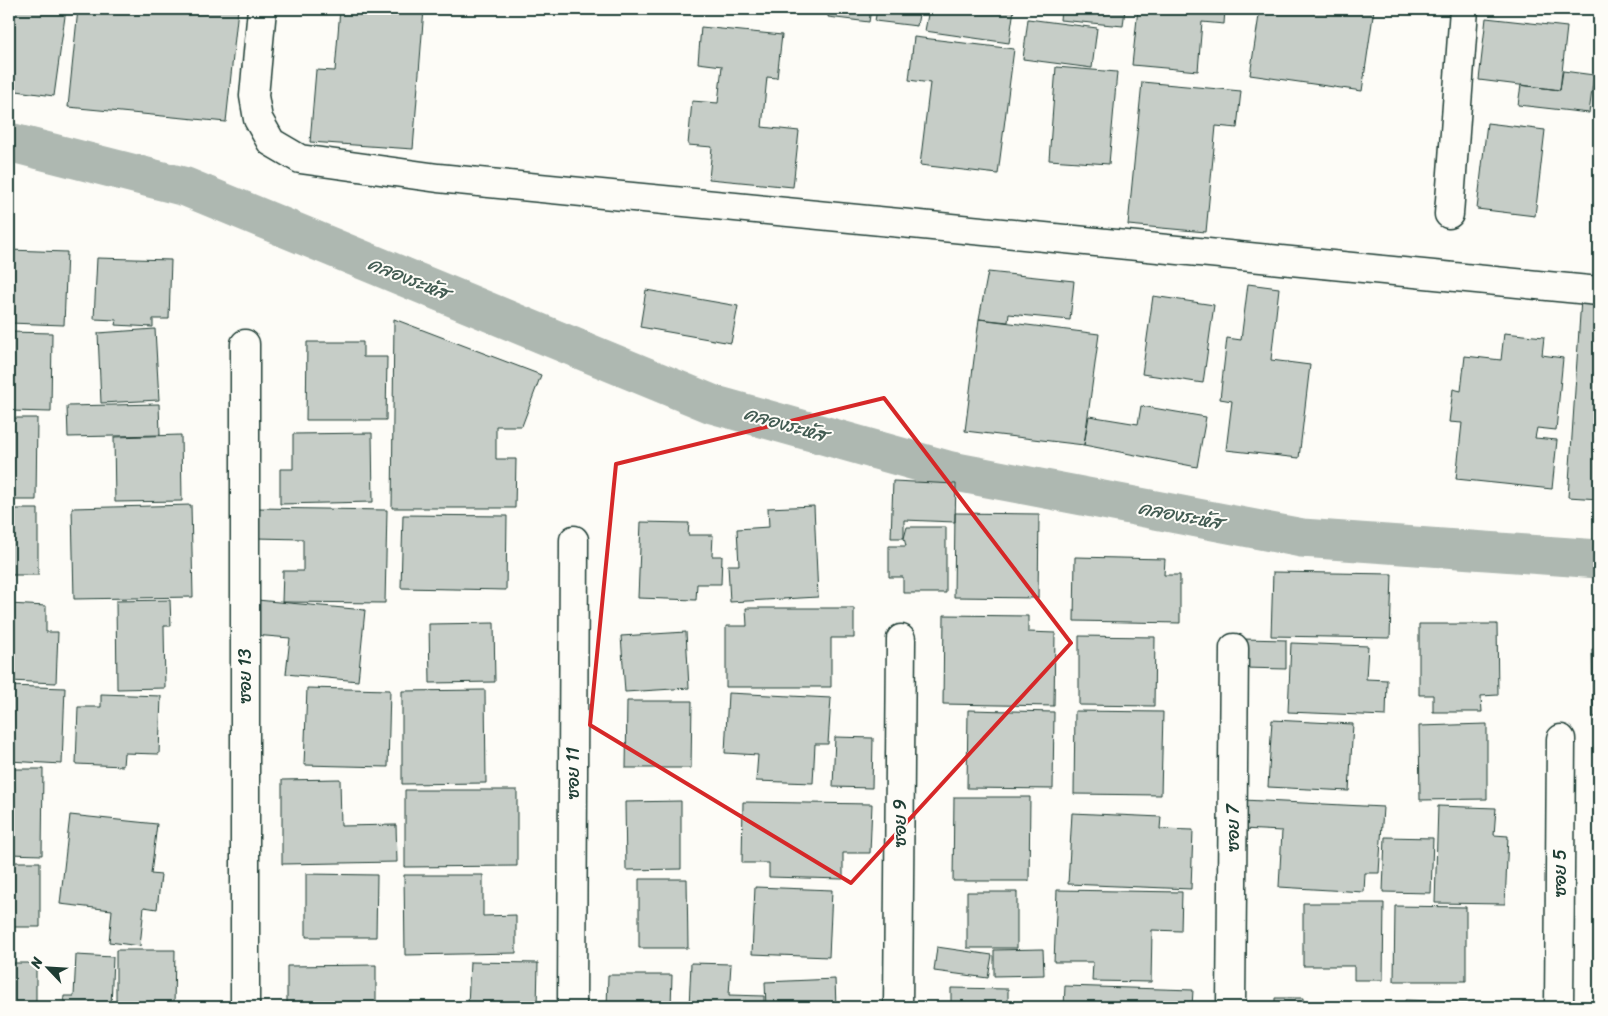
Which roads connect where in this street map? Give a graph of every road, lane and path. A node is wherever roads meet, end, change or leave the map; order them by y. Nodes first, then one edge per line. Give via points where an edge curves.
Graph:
1 (262, 9) edge
2 (1464, 9) edge
3 (1449, 214) dead end
4 (1599, 291) edge
5 (245, 344) dead end
6 (574, 540) dead end
7 (901, 639) dead end
8 (1234, 648) dead end
9 (1561, 739) dead end
10 (245, 1007) edge
11 (572, 1007) edge
12 (898, 1007) edge
13 (1231, 1007) edge
14 (1559, 1007) edge

1 - 4 street via 254,96 258,119 271,142 300,159 447,179
2 - 3 street
5 - 10 street, ซอย 13
6 - 11 street, ซอย 11
7 - 12 street, ซอย 9
8 - 13 street, ซอย 7
9 - 14 street, ซอย 5

